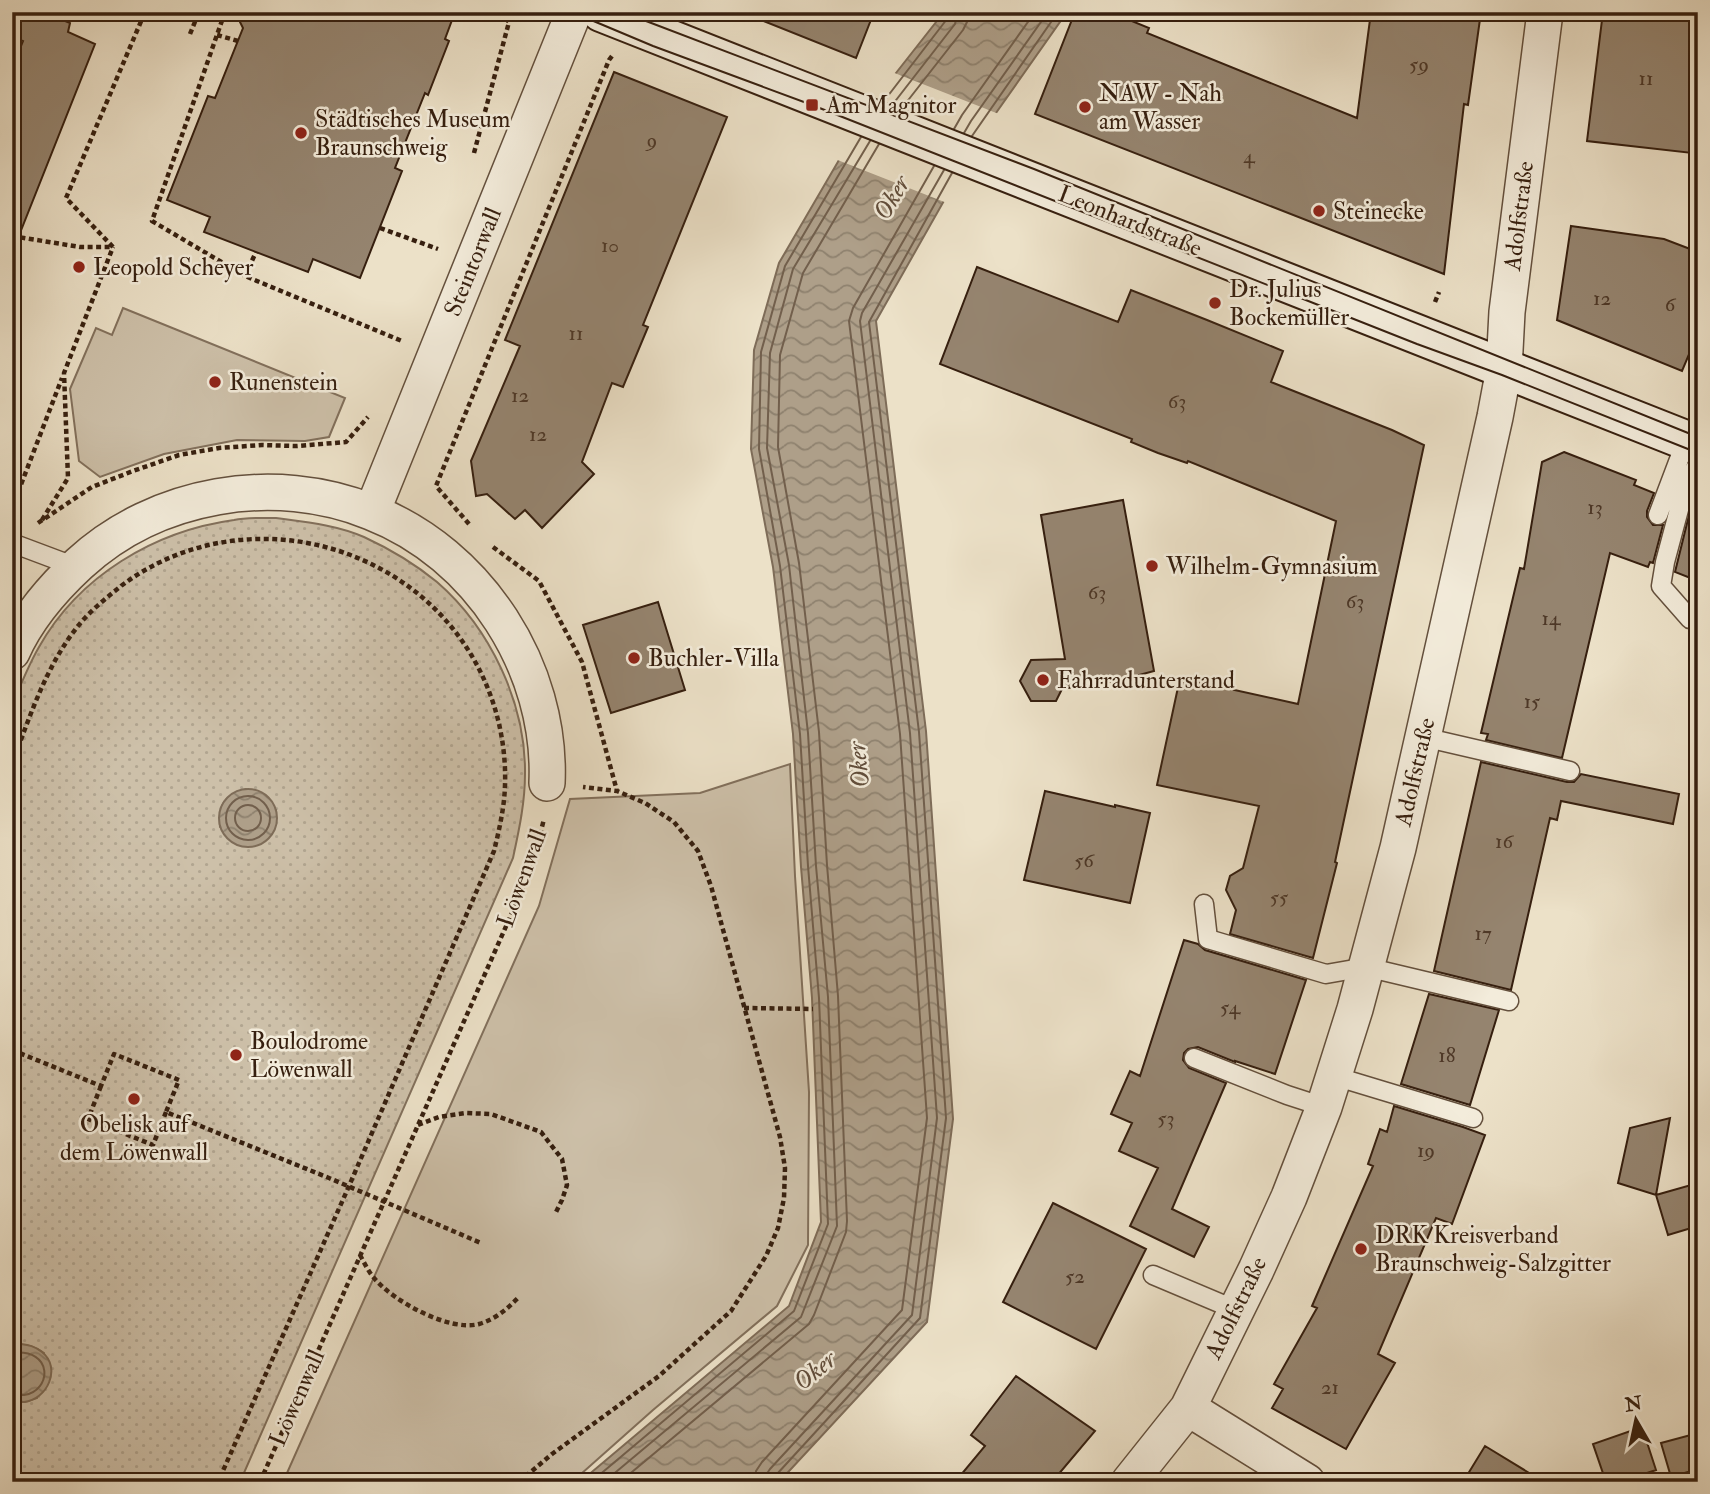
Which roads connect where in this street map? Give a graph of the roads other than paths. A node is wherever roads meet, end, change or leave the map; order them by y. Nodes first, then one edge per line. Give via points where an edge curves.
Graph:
1 (574, 12) edge
2 (601, 12) edge
3 (1545, 12) edge
4 (1504, 369) junction
5 (1694, 450) edge
6 (372, 512) junction
7 (1658, 515) dead end
8 (12, 543) edge
9 (76, 567) junction
10 (1690, 619) dead end
11 (12, 652) edge
12 (1423, 737) junction
13 (1570, 771) dead end
14 (547, 783) road end
15 (1205, 904) dead end
16 (1366, 967) junction
17 (1509, 1001) dead end
18 (1194, 1058) dead end
19 (1329, 1091) junction
20 (1473, 1118) dead end
21 (1153, 1275) dead end
22 (1236, 1310) junction
23 (1188, 1408) junction
24 (1129, 1482) edge
25 (1307, 1482) edge

1 - 6 street, Steintorwall
2 - 4 street, Leonhardstraße
3 - 4 street, Adolfstraße via 1507,312
4 - 5 street, Leonhardstraße
4 - 12 street, Adolfstraße
5 - 7 lane
5 - 10 lane via 1661,586
6 - 9 street via 332,499 290,493 206,498 128,528
6 - 14 street via 444,554 500,617 536,692 545,734
8 - 9 lane
9 - 11 street via 35,612
12 - 13 lane
12 - 16 street, Adolfstraße
15 - 16 lane via 1208,939 1326,974
16 - 17 lane
16 - 19 street, Adolfstraße
18 - 19 lane via 1287,1095
19 - 20 lane
19 - 22 street, Adolfstraße via 1289,1197
21 - 22 lane
22 - 23 street, Adolfstraße
23 - 24 street, Adolfstraße
23 - 25 street

